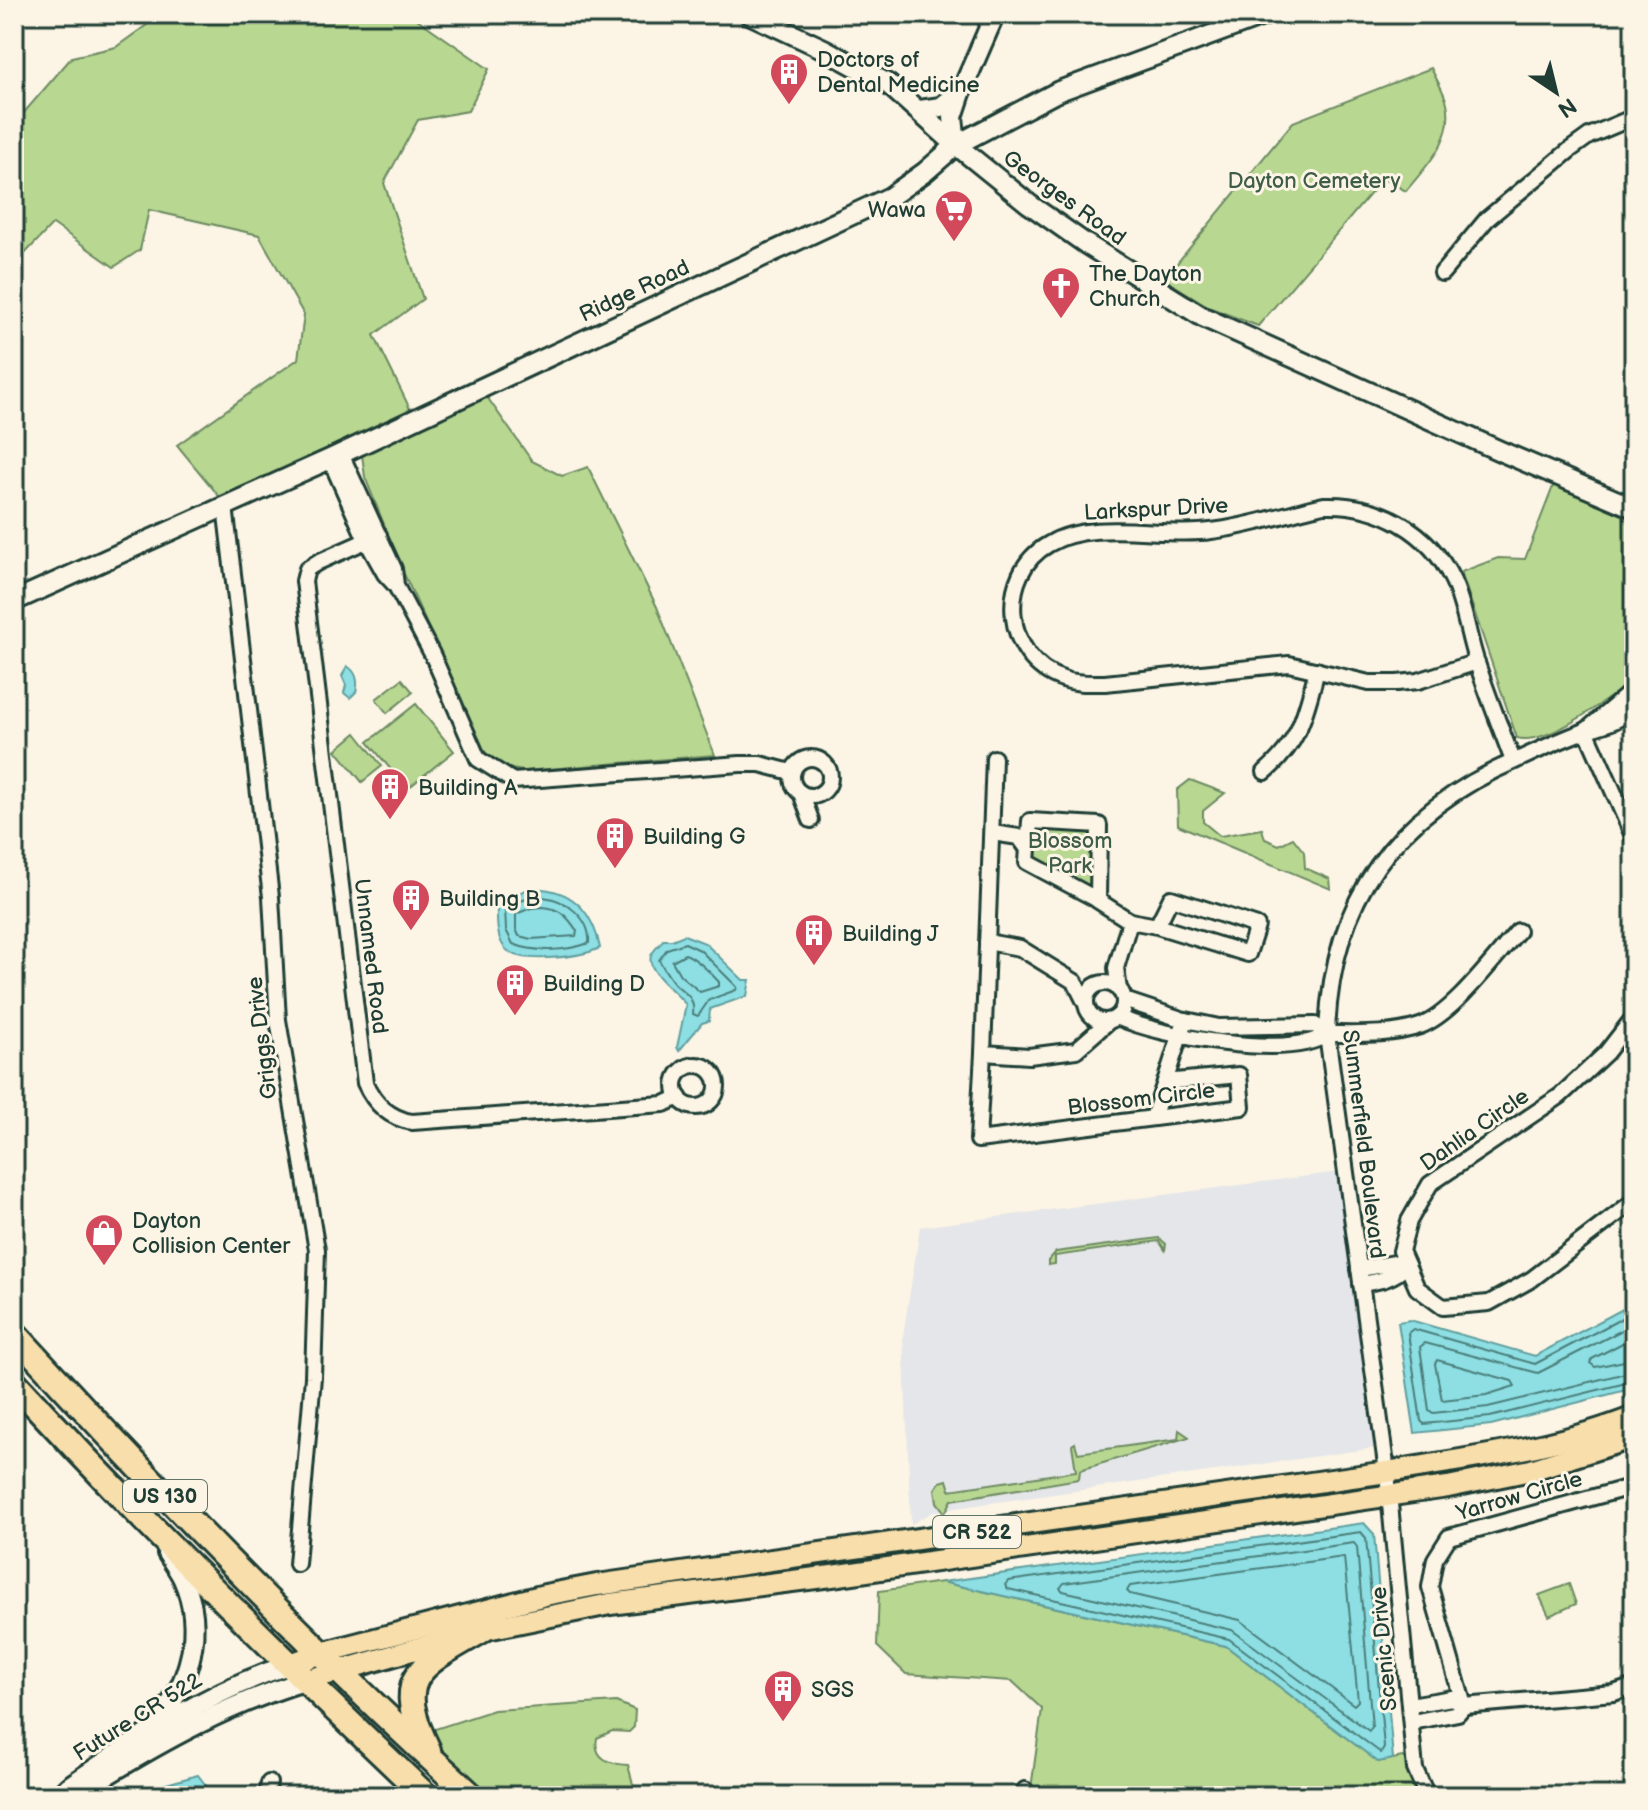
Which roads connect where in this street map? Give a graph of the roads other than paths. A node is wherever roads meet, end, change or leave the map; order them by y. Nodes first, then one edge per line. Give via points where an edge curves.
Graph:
1 (749, 14) edge
2 (995, 14) edge
3 (1268, 14) edge
4 (962, 90) junction
5 (920, 110) junction
6 (1634, 117) edge
7 (956, 145) junction
8 (1442, 273) dead end
9 (336, 456) junction
10 (225, 506) junction
11 (1634, 508) edge
12 (372, 538) junction
13 (14, 601) edge
14 (1477, 662) junction
15 (1317, 670) junction
16 (1634, 689) edge
17 (1634, 708) edge
18 (1586, 730) junction
19 (994, 758) dead end
20 (1513, 761) junction
21 (791, 772) junction
22 (1265, 772) dead end
23 (801, 793) junction
24 (1628, 809) edge
25 (811, 820) dead end
26 (992, 833) junction
27 (1634, 838) edge
28 (1027, 848) junction
29 (1097, 900) junction
30 (1130, 921) junction
31 (1157, 926) junction
32 (1518, 931) dead end
33 (987, 942) junction
34 (1116, 968) junction
35 (1075, 982) junction
36 (1099, 984) junction
37 (1121, 995) junction
38 (1088, 1009) junction
39 (1634, 1017) edge
40 (1113, 1019) junction
41 (1185, 1020) junction
42 (1327, 1034) junction
43 (1180, 1035) junction
44 (1091, 1037) junction
45 (983, 1053) junction
46 (1165, 1082) junction
47 (679, 1097) dead end
48 (1153, 1118) junction
49 (1634, 1201) edge
50 (1407, 1265) junction
51 (1360, 1277) junction
52 (14, 1333) edge
53 (14, 1382) edge
54 (1634, 1417) edge
55 (1634, 1437) edge
56 (1387, 1472) junction
57 (1634, 1486) edge
58 (1390, 1497) junction
59 (151, 1526) junction
60 (297, 1564) dead end
61 (482, 1630) junction
62 (329, 1661) junction
63 (296, 1673) junction
64 (1634, 1686) edge
65 (1410, 1705) junction
66 (1464, 1706) junction
67 (1412, 1722) junction
68 (143, 1736) junction
69 (435, 1762) junction
70 (59, 1796) edge
71 (75, 1796) edge
72 (426, 1796) edge
73 (472, 1796) edge
74 (1427, 1796) edge

1 - 5 street, Georges Road via 888,84
2 - 4 street
3 - 7 street, Ridge Road via 1059,91
4 - 5 street via 939,108
4 - 7 street via 953,117
5 - 7 street, Georges Road
6 - 8 street via 1571,149 1487,219
7 - 9 street, Ridge Road via 890,197
7 - 11 street, Georges Road via 1086,244 1203,317
9 - 10 street, Ridge Road
9 - 12 street
10 - 13 street, Ridge Road
10 - 60 street, Griggs Drive via 271,897 278,1020 317,1250 313,1377
12 - 21 street via 478,759 501,775 529,781 740,764
12 - 47 street, Unnamed Road via 318,562 307,569 304,581 365,1083 372,1098 412,1122 664,1104
14 - 15 street, Larkspur Drive via 1397,683 1369,683
14 - 15 street, Larkspur Drive via 1453,582 1433,550 1396,520 1350,506 1324,505 1208,532 1068,535 1037,551 1020,575 1013,624 1026,653 1063,680 1105,683 1289,664
14 - 20 street, Larkspur Drive
15 - 22 street via 1301,729
16 - 18 street, Summerfield Boulevard
17 - 18 street, Summerfield Boulevard via 1616,722
18 - 20 street, Summerfield Boulevard
18 - 24 street
19 - 26 street, Blossom Circle
20 - 42 street, Summerfield Boulevard via 1434,805 1378,863 1344,929 1328,1002
21 - 23 street
21 - 23 street via 811,757 828,767 826,790
23 - 25 street
24 - 27 street
26 - 28 street via 1019,837
26 - 33 street, Blossom Circle
28 - 29 street via 1027,862
28 - 29 street via 1030,821 1099,825
29 - 30 street
30 - 31 street
30 - 34 street
31 - 31 street via 1248,954 1257,926 1171,898
32 - 42 street via 1434,1020 1398,1031
33 - 35 street via 1020,948
33 - 45 street, Blossom Circle
34 - 36 street
34 - 37 street
35 - 36 street
35 - 38 street
36 - 37 street via 1111,984
36 - 38 street via 1087,994
37 - 40 street
37 - 41 street
38 - 40 street via 1098,1020
38 - 44 street
39 - 50 street, Dahlia Circle via 1606,1053 1560,1096 1430,1184 1409,1221 1401,1251
40 - 43 street
40 - 44 street
41 - 42 street via 1219,1027 1315,1025
41 - 43 street, Blossom Circle
42 - 43 street via 1315,1043 1251,1046
42 - 51 street, Summerfield Boulevard
43 - 46 street, Blossom Circle
44 - 45 street via 1076,1050 1029,1056
45 - 48 street, Blossom Circle via 978,1140
46 - 48 street
46 - 48 street, Blossom Circle via 1239,1075 1242,1107
49 - 50 street via 1532,1279 1489,1303 1443,1307 1417,1288
50 - 51 street via 1395,1263
51 - 56 street, Summerfield Boulevard
52 - 62 highway, US 130 via 136,1467
53 - 59 highway, US 130
54 - 56 main road, CR 522 via 1503,1452
55 - 58 main road, CR 522 via 1531,1470
56 - 58 street, Summerfield Boulevard
56 - 62 main road, CR 522 via 597,1585 545,1595
57 - 66 street, Yarrow Circle via 1449,1537 1435,1559 1430,1587
58 - 61 main road, CR 522 via 610,1604
58 - 65 street, Scenic Drive
59 - 63 highway, US 130
59 - 68 street via 183,1579 194,1639 188,1674
61 - 62 main road, CR 522
61 - 69 highway via 443,1652 414,1681 413,1714
62 - 63 main road, CR 522
62 - 69 highway, US 130
63 - 68 street, Future CR 522 via 258,1674
63 - 71 street, Future CR 522 via 152,1746
63 - 72 highway, US 130
64 - 66 street via 1614,1693
65 - 66 street via 1452,1698
65 - 67 street, Scenic Drive
66 - 67 street via 1458,1713
67 - 74 street, Scenic Drive via 1415,1769
68 - 70 street, Future CR 522
69 - 73 highway, US 130

